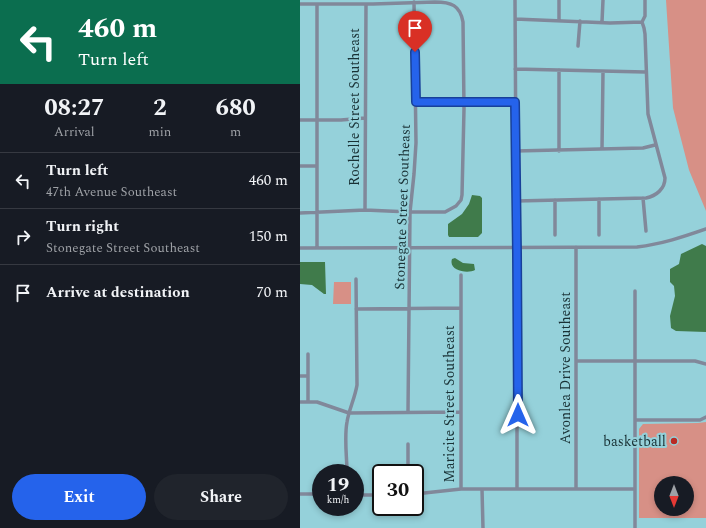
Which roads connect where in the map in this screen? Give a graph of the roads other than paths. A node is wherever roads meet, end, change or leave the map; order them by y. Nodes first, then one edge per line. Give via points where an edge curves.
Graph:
1 (515, 0) edge
2 (559, 0) edge
3 (603, 0) edge
4 (645, 0) edge
5 (414, 2) junction
6 (300, 4) edge
7 (317, 4) junction
8 (366, 4) junction
9 (515, 19) junction
10 (559, 20) junction
11 (580, 21) junction
12 (602, 22) junction
13 (642, 22) junction
14 (578, 46) dead end
15 (515, 69) junction
16 (559, 70) junction
17 (603, 72) junction
18 (645, 72) junction
19 (416, 102) junction
20 (464, 102) junction
21 (515, 102) junction
22 (365, 118) junction
23 (300, 120) edge
24 (317, 120) junction
25 (655, 145) junction
26 (602, 149) junction
27 (516, 151) junction
28 (558, 151) junction
29 (300, 166) edge
30 (316, 166) junction
31 (643, 198) junction
32 (599, 199) junction
33 (555, 200) junction
34 (516, 201) junction
35 (365, 210) junction
36 (316, 212) junction
37 (410, 212) junction
38 (300, 213) edge
39 (706, 229) edge
40 (646, 231) dead end
41 (555, 235) dead end
42 (599, 235) dead end
43 (517, 247) junction
44 (300, 248) edge
45 (317, 248) junction
46 (410, 248) junction
47 (576, 248) junction
48 (460, 275) dead end
49 (356, 279) dead end
50 (636, 291) dead end
51 (461, 308) junction
52 (356, 309) junction
53 (410, 309) junction
54 (308, 354) dead end
55 (577, 361) junction
56 (635, 361) junction
57 (706, 364) edge
58 (300, 376) edge
59 (308, 376) junction
60 (300, 402) edge
61 (308, 402) junction
62 (408, 412) junction
63 (461, 412) junction
64 (349, 413) junction
65 (706, 417) edge
66 (636, 420) junction
67 (408, 444) dead end
68 (347, 464) edge
69 (408, 464) edge
70 (461, 489) junction
71 (482, 489) junction
72 (518, 489) junction
73 (576, 489) junction
74 (635, 489) junction
75 (424, 493) edge
76 (300, 494) edge
77 (312, 494) edge
78 (483, 528) edge
79 (635, 528) edge

1 - 9 street
2 - 10 street
3 - 12 street
4 - 13 street via 645,16
5 - 8 street
5 - 19 street, Stonegate Street Southeast
5 - 20 street via 442,2 460,11 463,22
6 - 7 street
7 - 8 street
7 - 24 street
8 - 22 street, Rochelle Street Southeast
9 - 10 street
9 - 15 street
10 - 11 street
11 - 12 street
11 - 14 street
12 - 13 street
13 - 18 street
15 - 16 street
15 - 21 street
16 - 17 street
16 - 28 street
17 - 18 street
17 - 26 street
18 - 25 street via 648,114
19 - 20 street
19 - 37 street, Stonegate Street Southeast
20 - 21 street
20 - 37 street via 462,195 459,203 445,212
21 - 27 street
22 - 24 street
22 - 35 street, Rochelle Street Southeast
23 - 24 street
24 - 30 street
25 - 26 street via 643,148
25 - 31 street via 665,178 664,184 662,189 650,197
26 - 28 street
27 - 28 street
27 - 34 street
29 - 30 street
30 - 36 street
31 - 32 street
31 - 40 street
32 - 33 street
32 - 42 street
33 - 34 street
33 - 41 street
34 - 43 street
35 - 36 street
35 - 37 street
36 - 38 street
36 - 45 street
37 - 46 street, Stonegate Street Southeast
39 - 47 street via 656,245
43 - 46 street
43 - 47 street
43 - 72 street
44 - 45 street
45 - 46 street
46 - 53 street, Stonegate Street Southeast
47 - 55 street, Avonlea Drive Southeast
48 - 51 street, Maricite Street Southeast
49 - 52 street
50 - 56 street
51 - 53 street
51 - 63 street, Maricite Street Southeast
52 - 53 street
52 - 64 street via 357,385
53 - 62 street, Stonegate Street Southeast
54 - 59 street
55 - 56 street
55 - 73 street, Avonlea Drive Southeast
56 - 57 street via 695,361
56 - 66 street
58 - 59 street
59 - 61 street
60 - 61 street
61 - 64 street via 318,402
62 - 63 street
62 - 64 street
63 - 70 street, Maricite Street Southeast
64 - 68 street
65 - 66 street via 700,420
66 - 74 street
67 - 69 street
70 - 71 street
70 - 75 street, Maricite Street Southeast
71 - 72 street
71 - 78 street
72 - 73 street
73 - 74 street
74 - 79 street
76 - 77 street

